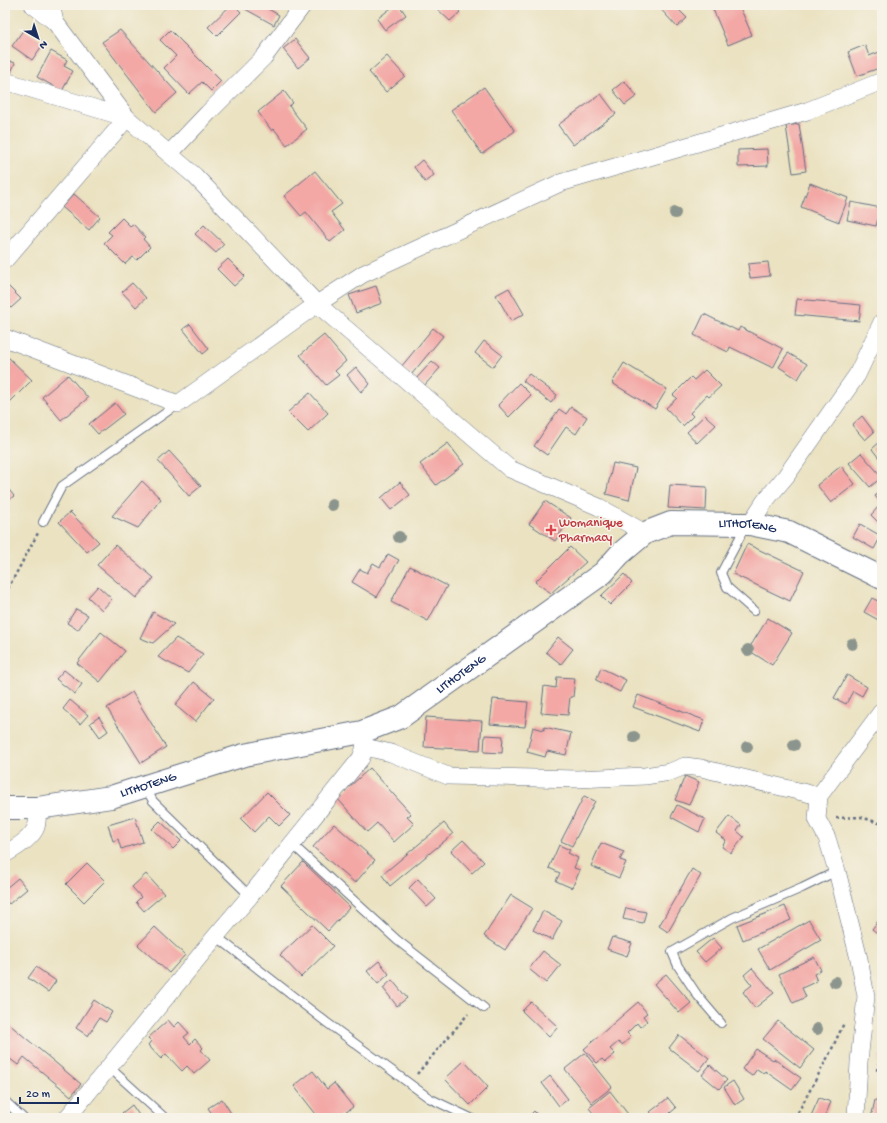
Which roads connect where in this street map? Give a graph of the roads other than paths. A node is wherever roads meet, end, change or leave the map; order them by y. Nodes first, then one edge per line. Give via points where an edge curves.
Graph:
1 (33, 5) edge
2 (51, 5) edge
3 (303, 5) edge
4 (55, 22) junction
5 (5, 81) edge
6 (882, 81) edge
7 (128, 118) junction
8 (169, 154) junction
9 (5, 260) edge
10 (317, 304) junction
11 (882, 322) edge
12 (5, 338) edge
13 (178, 404) junction
14 (44, 522) road end
15 (746, 524) junction
16 (646, 533) junction
17 (882, 578) edge
18 (754, 611) dead end
19 (882, 711) edge
20 (363, 739) junction
21 (144, 786) junction
22 (819, 796) junction
23 (5, 808) edge
24 (38, 808) junction
25 (292, 844) junction
26 (5, 854) edge
27 (837, 871) junction
28 (250, 896) junction
29 (216, 936) junction
30 (481, 1005) road end
31 (721, 1022) dead end
32 (109, 1067) junction
33 (5, 1101) edge
34 (23, 1118) edge
35 (67, 1118) edge
36 (165, 1118) edge
37 (471, 1118) edge
38 (856, 1118) edge

1 - 4 street
2 - 4 street
3 - 8 street via 264,57
4 - 7 street
5 - 7 street
6 - 10 street via 807,111 560,183 363,274
7 - 8 street
7 - 9 street
8 - 10 street via 195,176
10 - 13 street
10 - 16 street via 510,469 599,507
11 - 15 street via 857,375 786,476
12 - 13 street
13 - 14 lane via 62,486
15 - 16 main road, LITHOTENG via 671,523
15 - 17 main road, LITHOTENG via 789,532
15 - 18 lane via 721,573 727,587
16 - 20 main road, LITHOTENG via 620,554 603,573 401,717
19 - 22 street
20 - 21 main road, LITHOTENG via 244,755
20 - 22 street via 391,754 448,776 577,779 645,776 670,772 685,766
20 - 25 street via 360,758
21 - 24 main road, LITHOTENG via 110,797
21 - 28 lane via 154,801
22 - 27 street via 817,818 827,838
23 - 24 main road, LITHOTENG
24 - 26 street via 36,827 31,835
25 - 28 street
25 - 30 lane via 397,940
27 - 31 lane via 732,918 672,952 698,996
27 - 38 street via 866,996
28 - 29 street
29 - 32 street
29 - 37 lane via 409,1084 429,1098
32 - 35 street
32 - 36 lane
33 - 34 lane

